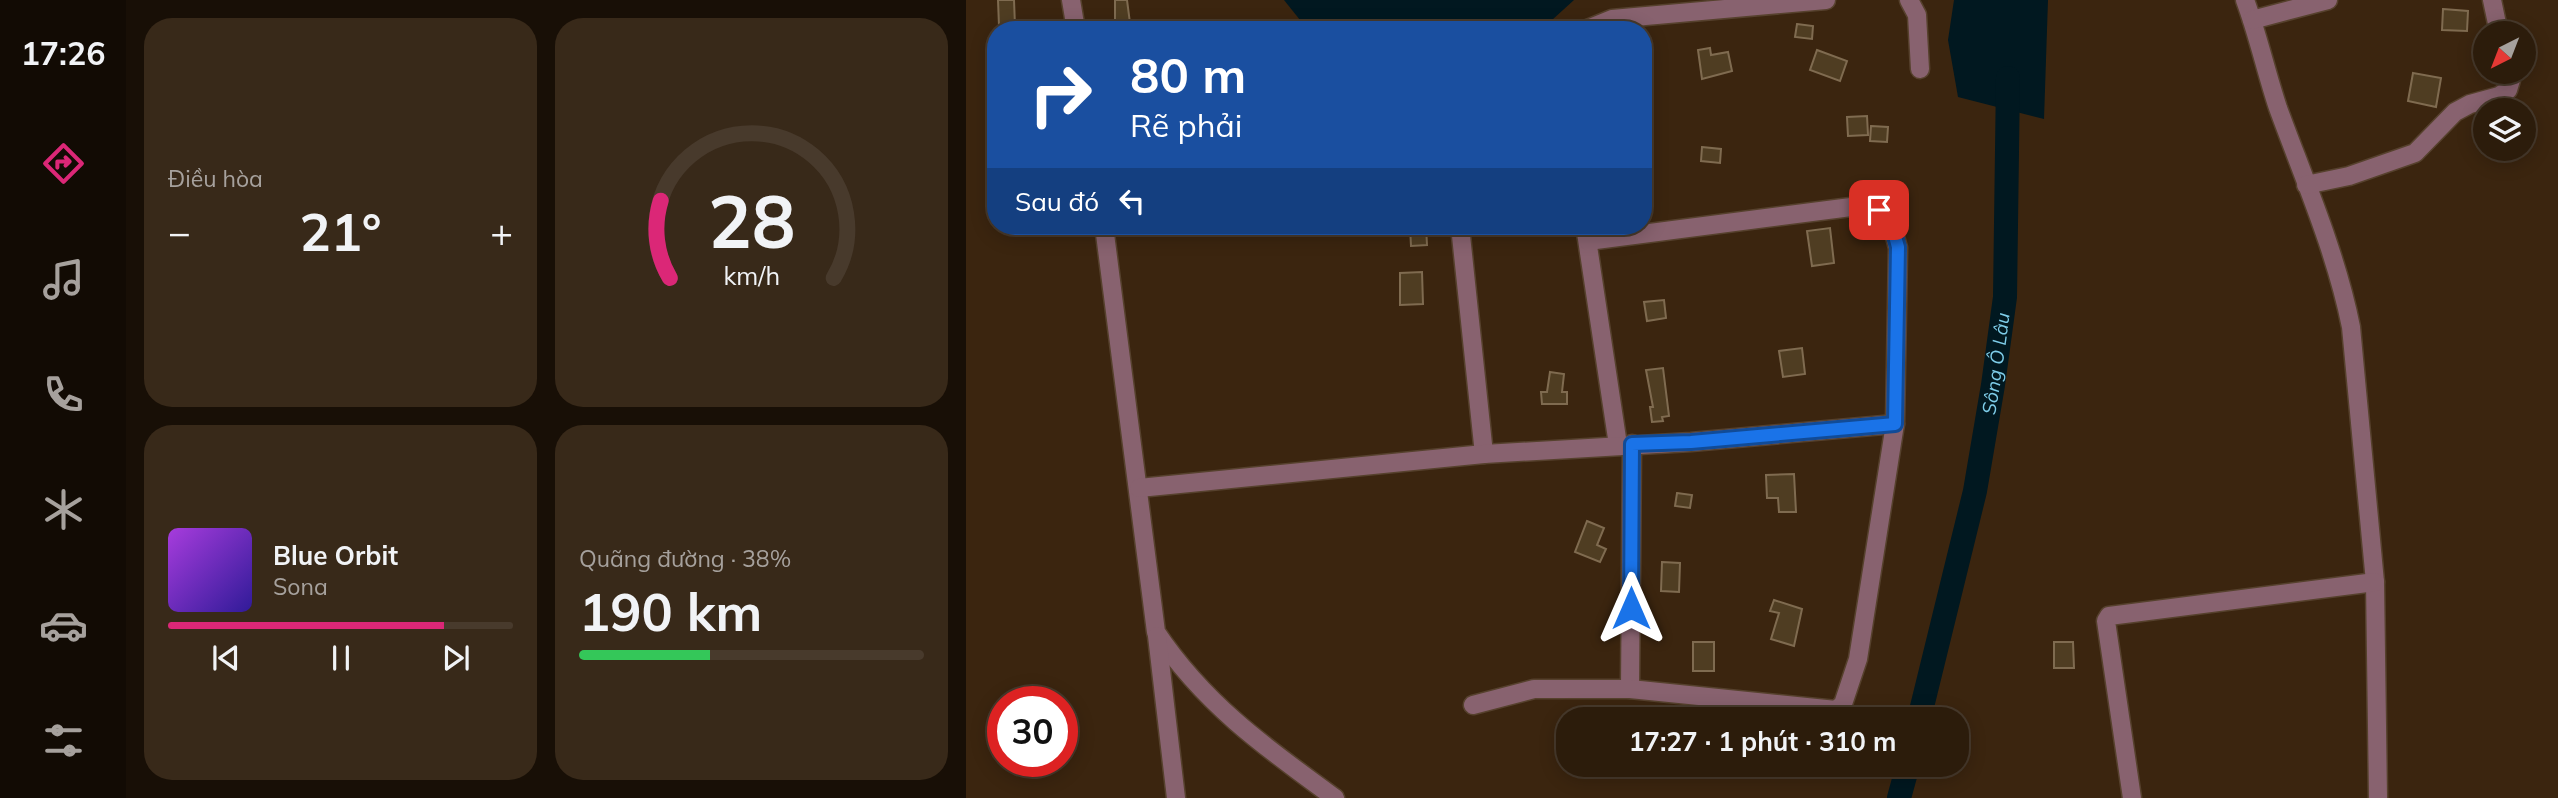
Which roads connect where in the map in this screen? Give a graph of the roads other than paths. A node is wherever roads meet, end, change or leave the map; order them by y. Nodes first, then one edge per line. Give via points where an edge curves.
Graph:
1 (1072, 0) edge
2 (1826, 0) edge
3 (1909, 0) edge
4 (2245, 0) edge
5 (2328, 0) edge
6 (2492, 0) edge
7 (2252, 20) junction
8 (1075, 21) edge
9 (1607, 21) edge
10 (2496, 21) edge
11 (1920, 69) dead end
12 (2510, 84) edge
13 (2306, 185) junction
14 (1652, 227) edge
15 (1105, 235) edge
16 (1461, 235) edge
17 (1587, 235) edge
18 (1895, 424) junction
19 (1625, 445) junction
20 (1484, 454) junction
21 (1139, 488) junction
22 (2375, 582) junction
23 (1156, 632) junction
24 (1630, 689) junction
25 (1473, 705) dead end
26 (1176, 798) edge
27 (1335, 798) edge
28 (2132, 798) edge
29 (2378, 798) edge

1 - 8 street
2 - 9 street
3 - 11 street via 1917,15
4 - 7 street
5 - 7 street
6 - 10 street
7 - 13 street
12 - 13 street via 2499,96 2455,112 2415,153
13 - 22 street via 2351,327
14 - 18 street via 1851,207 1879,210 1891,222 1898,247
15 - 21 street
16 - 20 street
17 - 19 street
18 - 19 street
18 - 24 street via 1858,659 1841,707
19 - 20 street
19 - 24 street
20 - 21 street
21 - 23 street
22 - 28 street via 2109,616 2106,621
22 - 29 street
23 - 26 street
23 - 27 street via 1224,714
24 - 25 street via 1534,689

